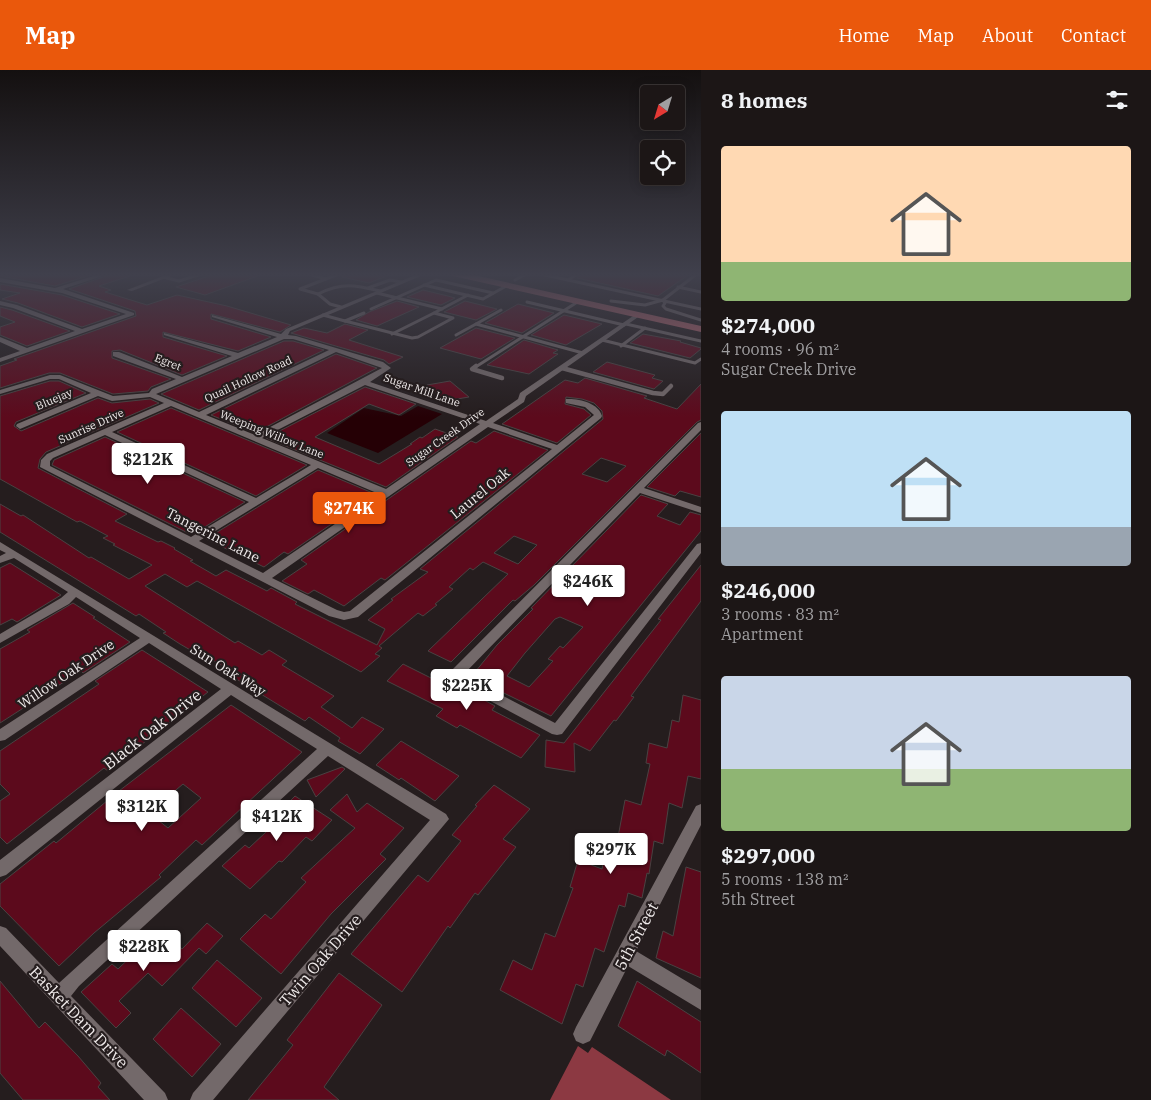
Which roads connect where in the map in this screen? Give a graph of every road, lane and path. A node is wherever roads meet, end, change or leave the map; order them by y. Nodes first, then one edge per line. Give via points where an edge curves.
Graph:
1 (54, 321) edge
2 (112, 321) edge
3 (231, 321) edge
4 (309, 321) edge
5 (346, 321) edge
6 (418, 321) edge
7 (448, 321) edge
8 (481, 321) edge
9 (547, 321) edge
10 (612, 321) edge
11 (629, 321) edge
12 (665, 321) edge
13 (476, 324) junction
14 (625, 324) junction
15 (645, 328) junction
16 (701, 329) edge
17 (82, 332) junction
18 (166, 334) dead end
19 (392, 334) junction
20 (456, 335) dead end
21 (283, 337) junction
22 (522, 337) junction
23 (0, 339) edge
24 (602, 340) junction
25 (701, 341) edge
26 (621, 346) junction
27 (335, 350) junction
28 (27, 351) junction
29 (583, 353) junction
30 (116, 354) dead end
31 (239, 356) junction
32 (701, 359) edge
33 (0, 360) edge
34 (562, 368) junction
35 (502, 378) dead end
36 (184, 380) junction
37 (364, 382) junction
38 (671, 386) dead end
39 (0, 392) edge
40 (98, 393) junction
41 (151, 395) junction
42 (570, 400) dead end
43 (169, 404) junction
44 (198, 416) junction
45 (486, 424) junction
46 (701, 425) edge
47 (20, 426) dead end
48 (105, 432) junction
49 (254, 439) junction
50 (558, 448) junction
51 (316, 464) junction
52 (60, 475) joint
53 (638, 489) junction
54 (386, 493) junction
55 (256, 502) junction
56 (701, 510) edge
57 (191, 541) junction
58 (0, 545) edge
59 (701, 546) edge
60 (14, 554) junction
61 (0, 560) edge
62 (264, 578) junction
63 (76, 592) junction
64 (354, 614) joint
65 (148, 638) junction
66 (0, 639) edge
67 (230, 689) junction
68 (0, 736) edge
69 (326, 749) junction
70 (701, 810) edge
71 (441, 819) joint
72 (0, 870) edge
73 (0, 934) edge
74 (627, 955) junction
75 (60, 996) junction
76 (701, 1001) edge
77 (583, 1034) dead end
78 (158, 1100) edge
79 (200, 1100) edge

1 - 17 street
2 - 17 street
3 - 21 street
4 - 21 street via 288,330
5 - 19 lane
6 - 19 lane
7 - 19 lane via 418,337
8 - 13 lane
9 - 22 lane
10 - 14 lane
11 - 14 street, Sugar Creek Drive
12 - 16 main road
13 - 20 lane
13 - 22 lane
14 - 15 lane
14 - 24 street, Sugar Creek Drive
15 - 25 lane
15 - 26 lane
17 - 28 street
18 - 31 street
21 - 27 street via 294,337
21 - 31 street
22 - 29 lane
22 - 35 lane via 472,369
23 - 28 street
24 - 26 lane
24 - 29 street, Sugar Creek Drive
26 - 32 lane via 690,363
27 - 37 street via 387,368
27 - 44 street, Quail Hollow Road
28 - 33 street
29 - 34 street, Sugar Creek Drive
30 - 36 street, Egret
31 - 36 street
34 - 38 lane via 653,393 663,394
34 - 45 street, Sugar Creek Drive
36 - 41 street
37 - 45 street, Sugar Mill Lane
37 - 49 street
39 - 40 street via 60,377
40 - 41 street via 112,399
40 - 47 street, Bluejay
41 - 43 street, Weeping Willow Lane
42 - 50 street, Laurel Oak via 594,408 598,416
43 - 44 street, Weeping Willow Lane
43 - 48 street, Sunrise Drive
44 - 49 street, Weeping Willow Lane
45 - 50 street, Sugar Mill Lane
45 - 54 street, Sugar Creek Drive
46 - 53 street
48 - 52 street, Sunrise Drive via 50,456 45,467
48 - 55 street
49 - 51 street, Weeping Willow Lane
50 - 64 street, Laurel Oak
51 - 54 street, Weeping Willow Lane
51 - 55 street
52 - 57 street, Tangerine Lane
53 - 56 street
53 - 59 street via 454,676 557,730
54 - 62 street, Sugar Creek Drive
55 - 57 street
57 - 62 street, Tangerine Lane
58 - 60 street, Sun Oak Way
60 - 61 street
60 - 63 street, Sun Oak Way
62 - 64 street, Tangerine Lane via 333,613
63 - 65 street, Sun Oak Way
63 - 66 street
65 - 67 street, Sun Oak Way
65 - 68 street, Willow Oak Drive
67 - 69 street, Sun Oak Way
67 - 72 street, Black Oak Drive
69 - 71 street, Sun Oak Way
69 - 75 street via 73,980
70 - 74 street, 5th Street
71 - 79 street, Twin Oak Drive
73 - 75 street, Basket Dam Drive
74 - 76 street
74 - 77 street, 5th Street
75 - 78 street, Basket Dam Drive

